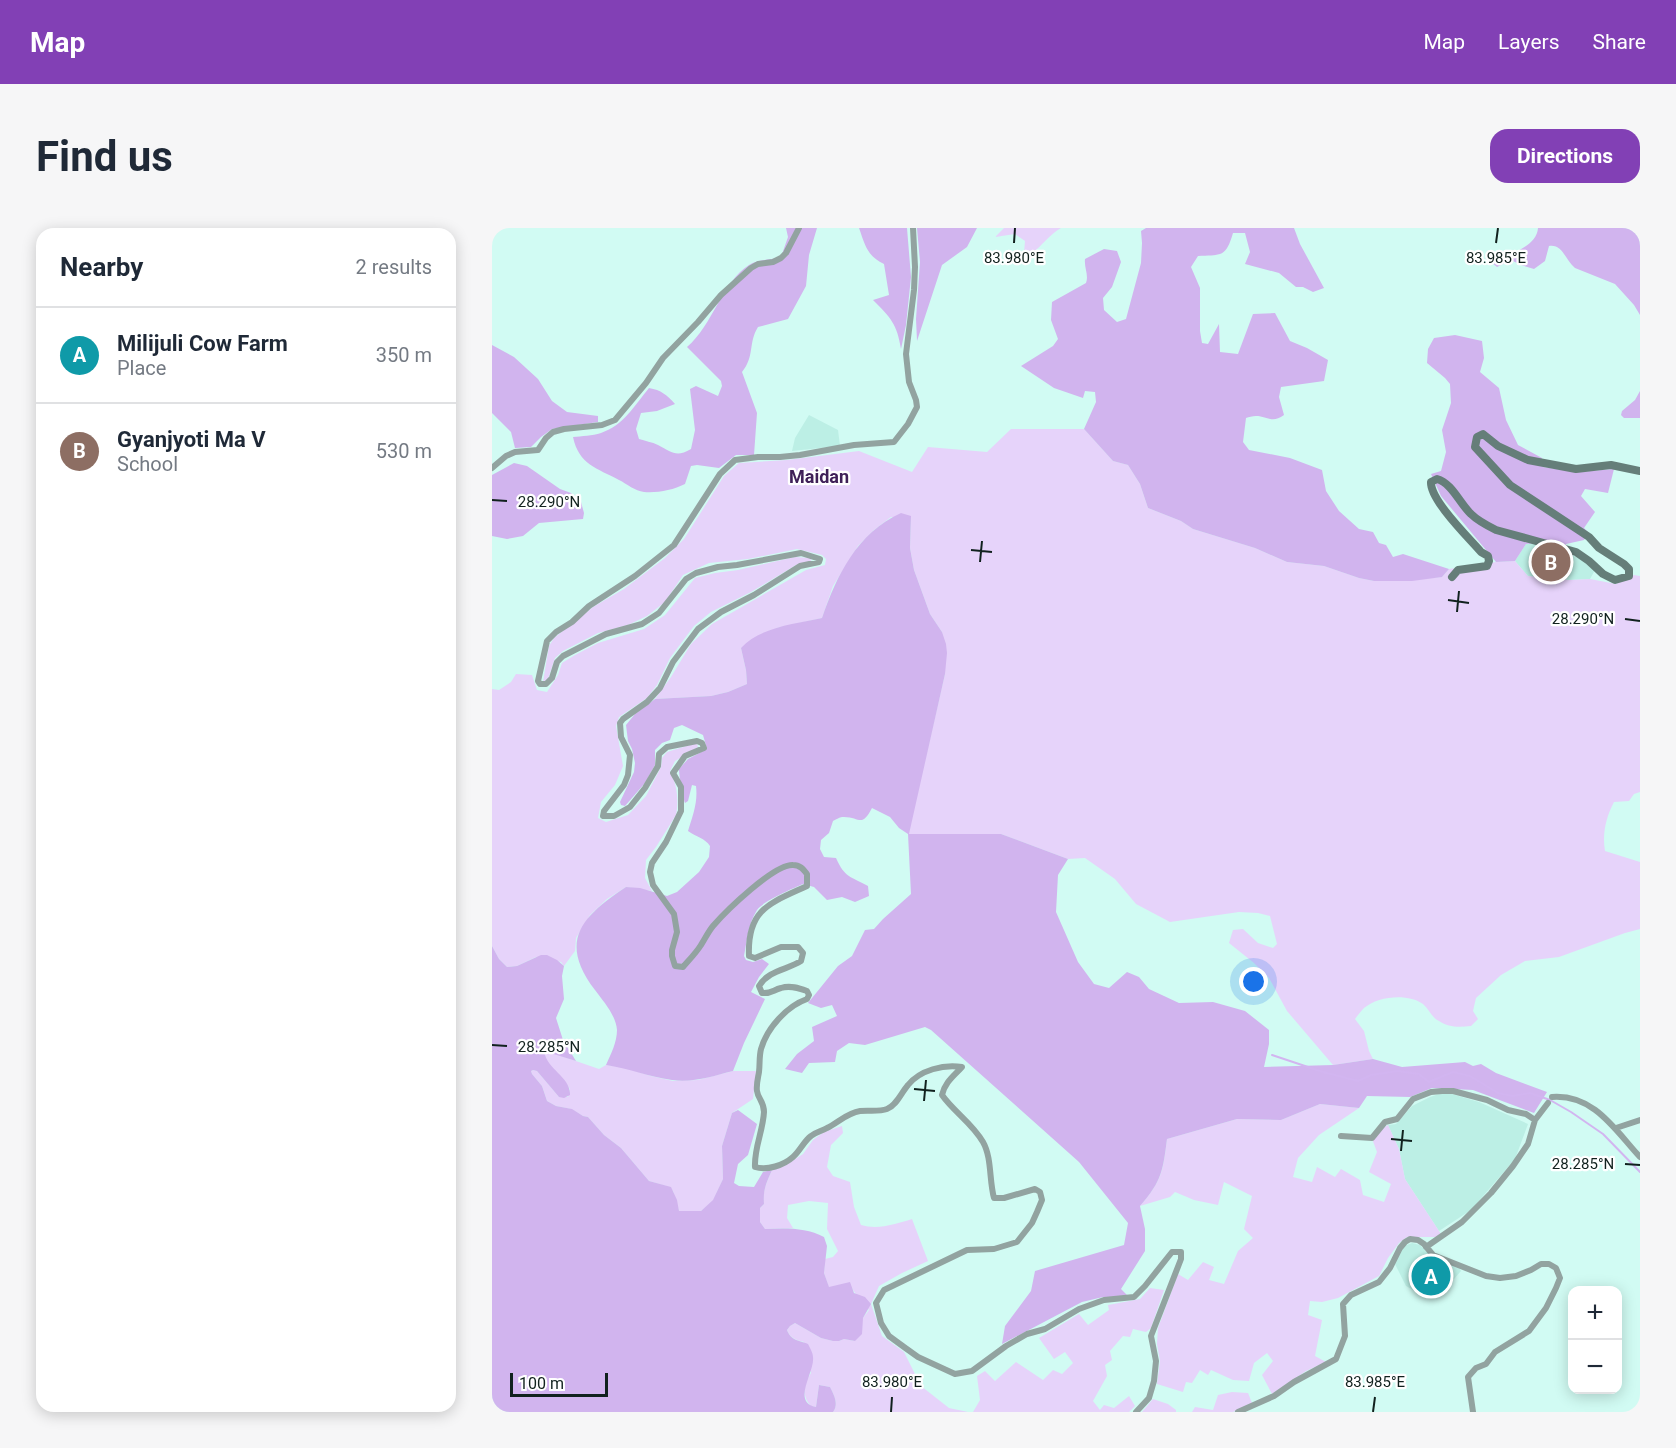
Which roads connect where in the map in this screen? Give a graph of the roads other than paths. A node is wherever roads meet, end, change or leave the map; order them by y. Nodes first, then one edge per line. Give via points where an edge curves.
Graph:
1 (799, 228) edge
2 (913, 228) edge
3 (492, 468) edge
4 (1640, 471) edge
5 (1452, 577) dead end
6 (1535, 1120) junction
7 (1640, 1120) edge
8 (1616, 1128) junction
9 (1341, 1136) dead end
10 (1640, 1157) edge
11 (1426, 1247) junction
12 (1136, 1412) edge
13 (1238, 1412) edge
14 (1473, 1412) edge

1 - 3 street via 781,258 751,268 721,295 663,358 615,420 553,432 538,450 514,452
2 - 12 street via 914,290 906,354 917,407 894,442 735,460 720,474 674,545 547,641 538,681 546,684 557,662 575,649 606,634 642,624 659,613 686,579 696,573 801,553 820,559 800,566 698,628 660,688 620,723 621,737 630,755 628,775 603,816 615,816 630,807 658,766 659,754 667,747 702,743 704,748 685,756 675,768 673,773 681,787 681,811 651,863 653,885 674,914 675,966 683,967 712,927 764,879 784,866 802,867 807,874 807,886 762,909 751,928 749,956 755,958 781,947 798,947 803,953 801,961 763,979 759,986 762,993 790,986 809,995 778,1021 761,1049 757,1092 764,1114 755,1167 780,1165 808,1137 848,1114 886,1110 917,1076 927,1071 959,1066 962,1067 944,1087 942,1095 984,1143 994,1198 1035,1189 1040,1192 1042,1200 1032,1223 1017,1242 994,1249 967,1250 884,1290 876,1303 889,1336 933,1365 955,1374 972,1371 1006,1346 1079,1309 1104,1300 1134,1297 1172,1252 1181,1252 1151,1336 1156,1361 1154,1381 1149,1398
4 - 5 street via 1611,465 1576,469 1538,463 1504,450 1483,434 1475,447 1510,485 1589,537 1624,564 1629,576 1615,580 1576,552 1496,531 1471,514 1444,481 1437,479 1431,487 1442,507 1489,561 1487,566 1458,570
6 - 8 street via 1550,1100 1562,1096 1583,1101
6 - 9 street via 1487,1100 1442,1091 1413,1099 1397,1119 1385,1122 1372,1138
6 - 11 street via 1528,1144 1491,1193 1462,1222
7 - 8 street
8 - 10 street
11 - 13 street via 1418,1240 1405,1242 1379,1281 1351,1295 1343,1304 1345,1336 1336,1359 1274,1396
11 - 14 street via 1433,1255 1486,1276 1516,1276 1550,1264 1560,1278 1546,1308 1529,1331 1495,1352 1468,1377

